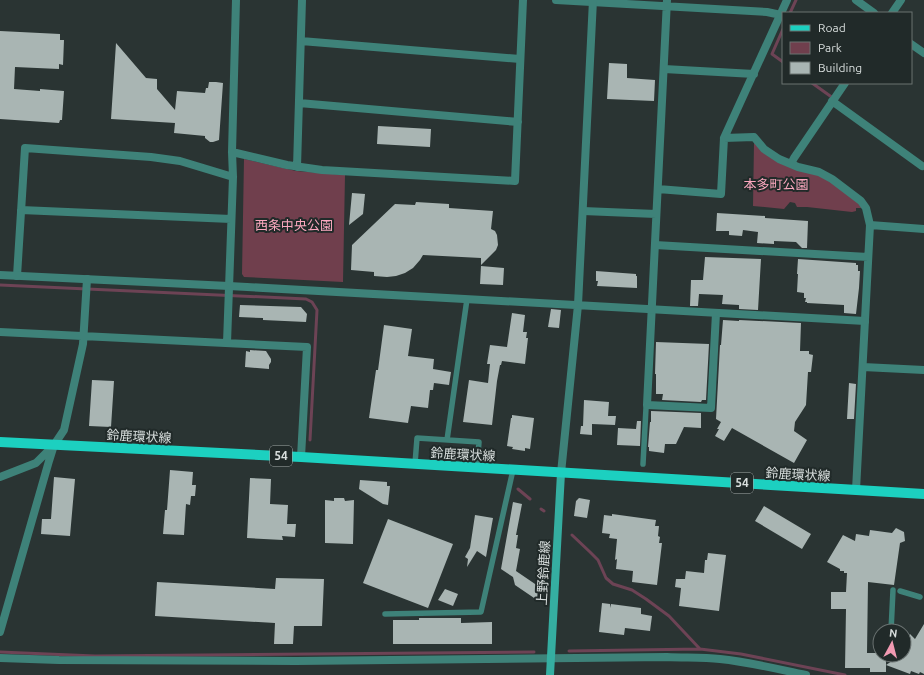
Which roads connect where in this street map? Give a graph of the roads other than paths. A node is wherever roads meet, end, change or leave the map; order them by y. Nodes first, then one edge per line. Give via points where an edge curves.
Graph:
1 (236, 0) edge
2 (302, 0) edge
3 (523, 0) edge
4 (556, 0) edge
5 (787, 0) edge
6 (856, 0) edge
7 (901, 0) edge
8 (592, 1) edge
9 (666, 3) edge
10 (782, 12) edge
11 (873, 12) edge
12 (893, 12) edge
13 (781, 15) joint
14 (301, 41) junction
15 (912, 45) edge
16 (924, 53) edge
17 (520, 60) junction
18 (664, 69) junction
19 (754, 74) junction
20 (844, 84) edge
21 (834, 99) junction
22 (299, 103) junction
23 (518, 122) junction
24 (724, 138) junction
25 (232, 152) junction
26 (791, 164) junction
27 (922, 166) dead end
28 (297, 167) junction
29 (232, 177) junction
30 (658, 189) junction
31 (21, 210) junction
32 (582, 211) junction
33 (656, 214) junction
34 (231, 219) junction
35 (870, 225) junction
36 (924, 229) edge
37 (655, 245) junction
38 (868, 257) junction
39 (0, 275) edge
40 (17, 276) junction
41 (86, 280) junction
42 (229, 287) junction
43 (466, 299) junction
44 (578, 305) junction
45 (652, 309) junction
46 (716, 313) junction
47 (865, 321) junction
48 (0, 332) edge
49 (84, 336) junction
50 (228, 343) junction
51 (863, 367) junction
52 (924, 370) edge
53 (647, 405) junction
54 (447, 440) junction
55 (0, 442) edge
56 (54, 445) junction
57 (301, 457) junction
58 (415, 464) junction
59 (643, 464) dead end
60 (477, 468) junction
61 (513, 470) junction
62 (561, 473) junction
63 (0, 477) edge
64 (856, 490) junction
65 (924, 494) edge
66 (893, 590) dead end
67 (900, 591) dead end
68 (920, 597) dead end
69 (384, 614) dead end
70 (891, 623) edge
71 (0, 632) edge
72 (0, 658) edge
73 (551, 659) junction
74 (550, 675) edge
75 (806, 675) edge

1 - 25 street
2 - 14 street
3 - 17 street
4 - 8 street
5 - 10 street
6 - 11 street
7 - 12 street
8 - 9 street
8 - 32 street
9 - 13 street
9 - 18 street
13 - 19 street
14 - 17 street
14 - 22 street
15 - 16 street
17 - 23 street
18 - 19 street
18 - 30 street
19 - 24 street
20 - 21 street
21 - 26 street
21 - 27 street
22 - 23 street
22 - 28 street
23 - 28 street via 515,181
24 - 26 street via 754,138 764,149
24 - 30 street via 721,194
25 - 28 street
25 - 29 street
26 - 35 street via 819,172 861,201 866,208
29 - 31 street via 180,161 25,148
29 - 34 street
30 - 33 street
31 - 34 street
31 - 40 street
32 - 33 street
32 - 44 street
33 - 37 street
34 - 42 street
35 - 36 street
35 - 38 street
37 - 38 street
37 - 45 street
38 - 47 street
39 - 40 street
40 - 41 street
41 - 42 street
41 - 49 street
42 - 43 street
42 - 50 street
43 - 44 street
43 - 54 lane
44 - 45 street
44 - 62 street
45 - 46 street
45 - 53 street
46 - 47 street
46 - 53 street via 711,408
47 - 51 street
48 - 49 street
49 - 50 street
49 - 56 street via 64,430
50 - 57 street via 307,347
51 - 52 street
51 - 64 street
53 - 59 lane
54 - 58 lane via 417,438
54 - 60 lane via 479,442
55 - 56 main road, 鈴鹿環状線 / 54
56 - 57 main road, 鈴鹿環状線 / 54
56 - 63 street via 36,463
56 - 71 street
57 - 58 main road, 鈴鹿環状線 / 54
58 - 60 main road, 鈴鹿環状線 / 54
60 - 61 main road, 鈴鹿環状線 / 54
61 - 62 main road, 鈴鹿環状線 / 54
61 - 69 lane via 481,612
62 - 64 main road, 鈴鹿環状線 / 54
62 - 73 main road, 上野鈴鹿線
64 - 65 main road, 鈴鹿環状線 / 54
66 - 70 lane
67 - 68 lane
72 - 73 street via 296,661
73 - 74 main road, 上野鈴鹿線
73 - 75 street via 719,659

